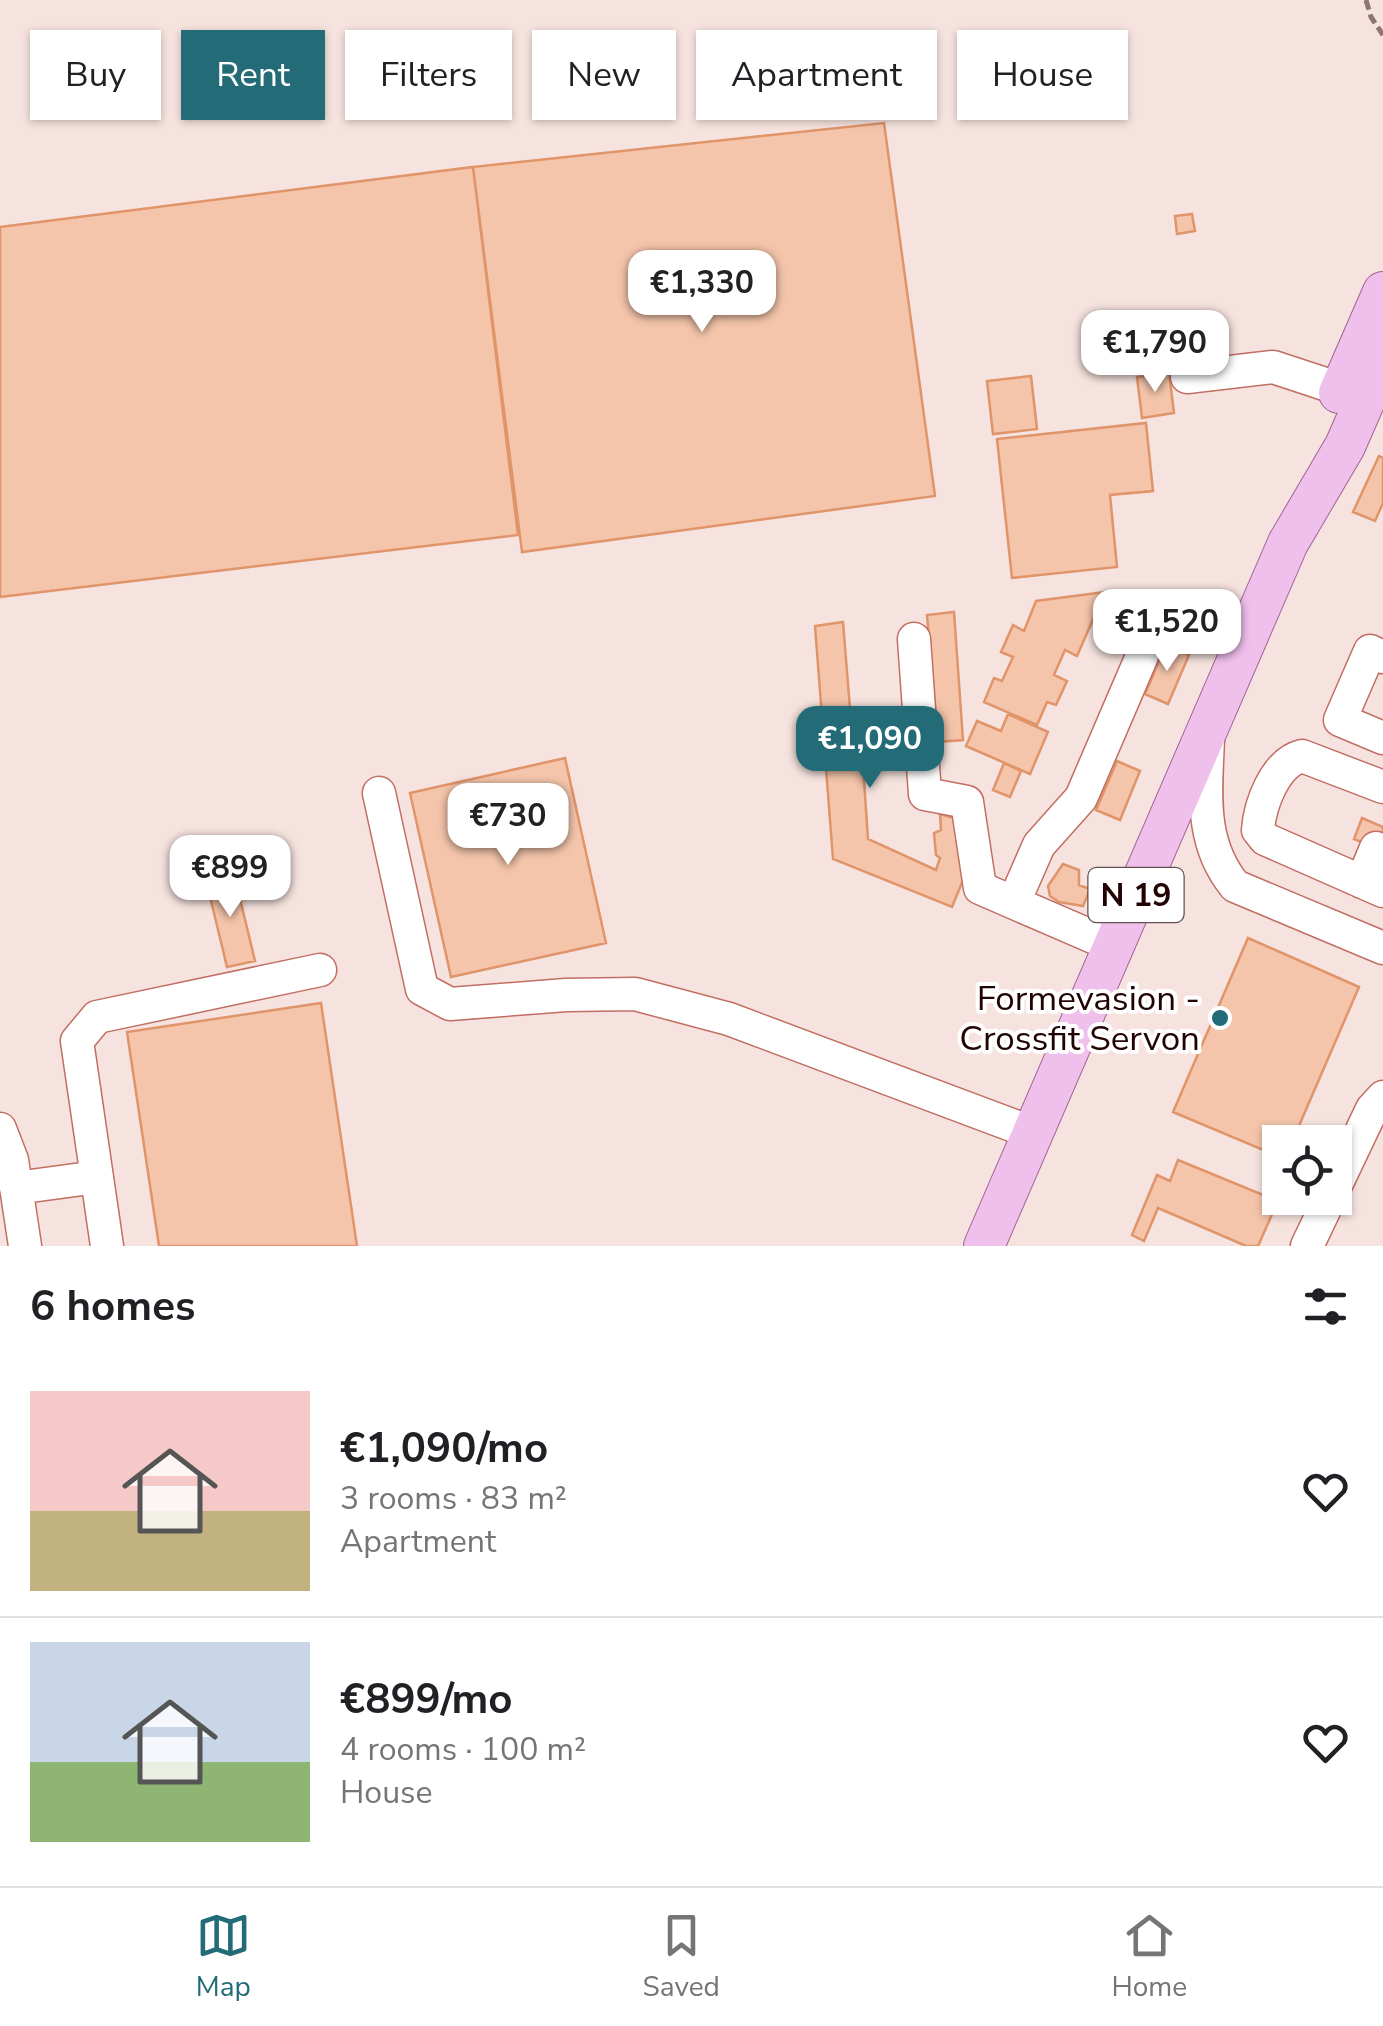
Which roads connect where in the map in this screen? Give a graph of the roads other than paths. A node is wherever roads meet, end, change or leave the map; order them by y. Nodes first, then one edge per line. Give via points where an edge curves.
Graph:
1 (1383, 292) edge
2 (1383, 360) edge
3 (1187, 377) dead end
4 (1340, 390) junction
5 (1288, 543) junction
6 (914, 639) dead end
7 (1142, 656) dead end
8 (1383, 657) edge
9 (1208, 727) junction
10 (1383, 738) edge
11 (1383, 787) edge
12 (379, 793) dead end
13 (1258, 830) junction
14 (1376, 848) dead end
15 (1235, 886) junction
16 (1373, 887) edge
17 (1014, 902) junction
18 (1114, 946) junction
19 (1383, 948) edge
20 (320, 970) dead end
21 (1383, 1097) edge
22 (0, 1129) edge
23 (1033, 1133) junction
24 (1352, 1151) edge
25 (97, 1177) junction
26 (16, 1188) junction
27 (1322, 1215) edge
28 (25, 1246) edge
29 (107, 1246) edge
30 (984, 1246) edge
31 (1307, 1246) edge

1 - 4 main road, N 19
2 - 5 main road, N 19 via 1346,446
3 - 4 street via 1273,367
4 - 5 main road, N 19
5 - 9 main road, N 19
6 - 17 street via 925,794 967,802 980,888
7 - 17 street via 1081,798 1039,845
8 - 10 street via 1370,651 1340,720
9 - 15 street via 1205,825 1221,869
9 - 18 main road, N 19
11 - 13 street via 1302,756 1290,759 1280,768
12 - 23 street via 422,989 450,1004 635,994 729,1018
13 - 15 street
13 - 16 street
14 - 16 street
15 - 19 street
17 - 18 street
18 - 23 main road, N 19
20 - 25 street via 97,1018 77,1041
21 - 24 street
22 - 26 street
23 - 30 main road, N 19
25 - 26 street
25 - 29 street
26 - 28 street
27 - 31 street

